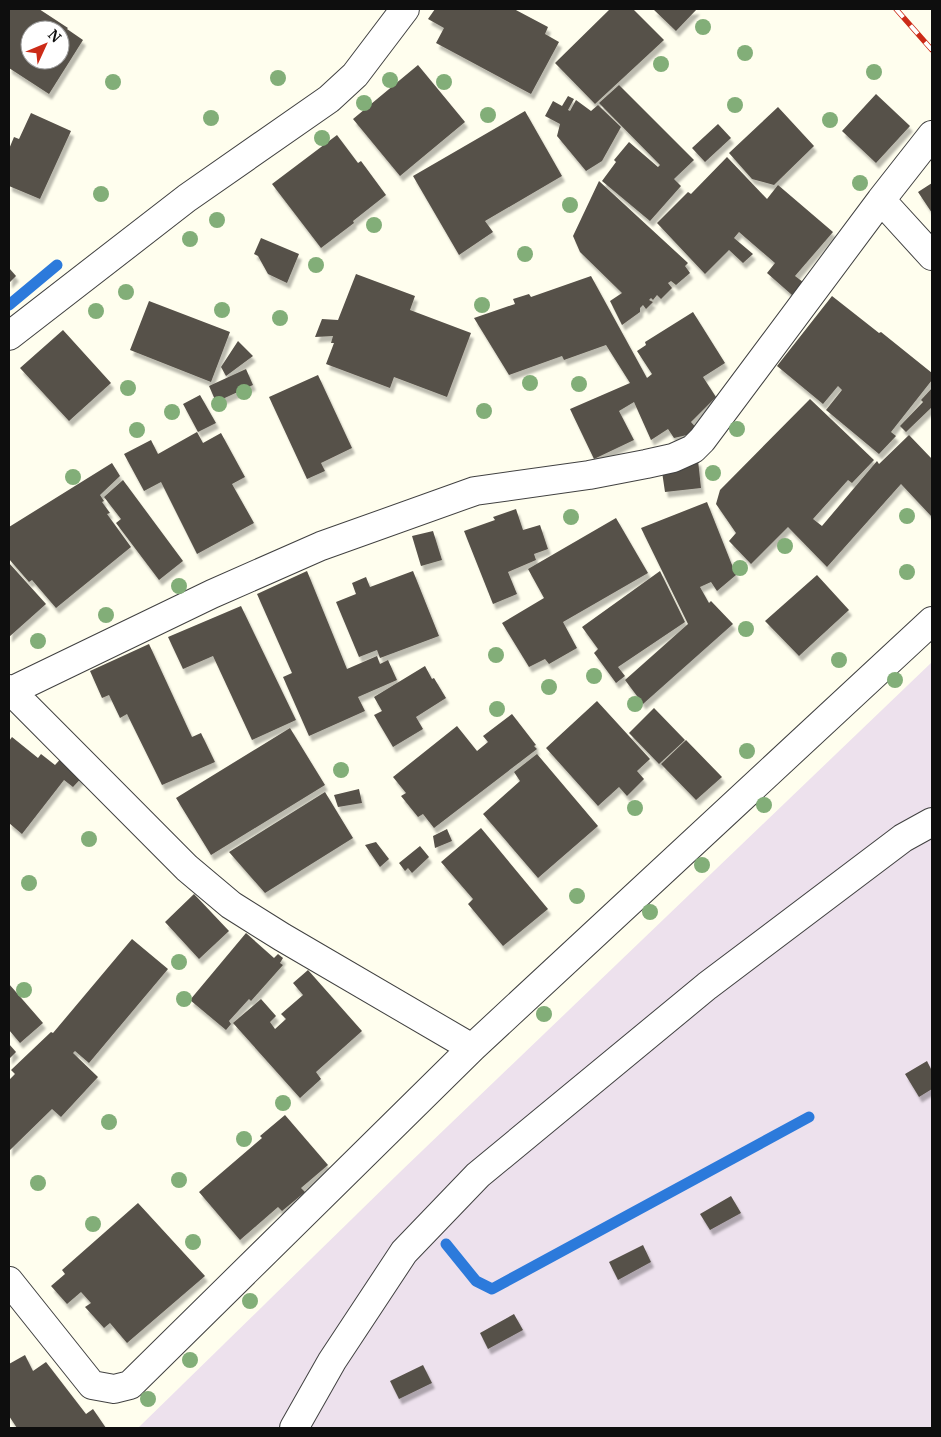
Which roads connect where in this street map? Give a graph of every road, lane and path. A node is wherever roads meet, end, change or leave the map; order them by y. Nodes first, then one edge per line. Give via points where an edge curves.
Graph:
1 (405, 9) edge
2 (932, 135) edge
3 (881, 200) junction
4 (932, 256) edge
5 (9, 336) edge
6 (932, 621) edge
7 (10, 690) edge
8 (932, 822) edge
9 (472, 1048) junction
10 (9, 1280) edge
11 (294, 1428) edge

1 - 5 street via 355,75 329,99 187,198
2 - 3 street
3 - 4 street
3 - 7 street via 693,449 673,458 590,475 475,491 312,550
6 - 9 street
7 - 9 street via 187,868 231,905
8 - 11 street via 903,838 706,986 478,1175 404,1252 332,1362
9 - 10 street via 130,1384 114,1389 92,1385

